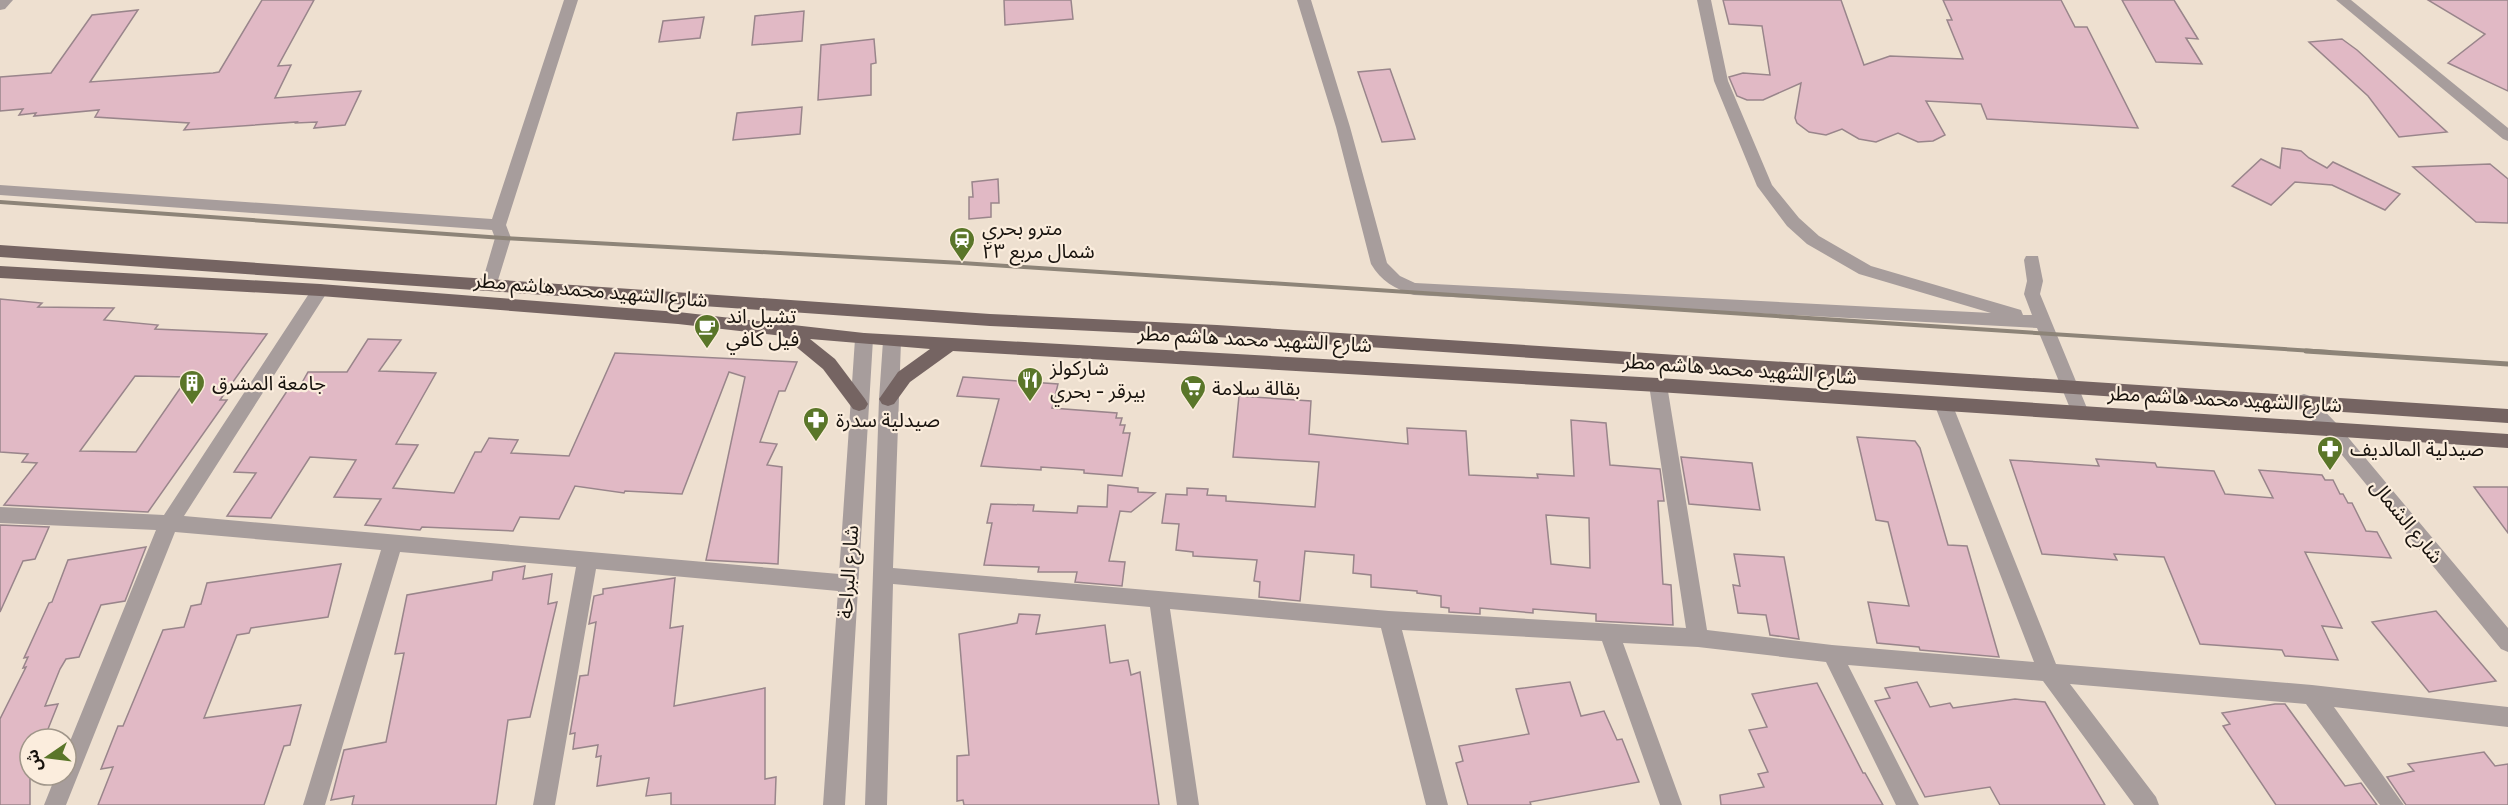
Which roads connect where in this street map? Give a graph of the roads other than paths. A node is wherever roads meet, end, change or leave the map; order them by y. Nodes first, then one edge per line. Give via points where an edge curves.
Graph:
1 (6, 0) edge
2 (571, 0) edge
3 (1304, 0) edge
4 (1704, 0) edge
5 (2343, 0) edge
6 (0, 6) edge
7 (2508, 136) edge
8 (0, 190) edge
9 (498, 225) junction
10 (0, 251) edge
11 (2032, 260) dead end
12 (0, 272) edge
13 (489, 286) junction
14 (320, 290) junction
15 (2045, 322) junction
16 (788, 331) junction
17 (864, 339) junction
18 (892, 341) junction
19 (948, 345) junction
20 (1658, 385) junction
21 (2069, 386) junction
22 (888, 399) junction
23 (2304, 401) junction
24 (859, 404) junction
25 (1944, 406) junction
26 (2080, 413) junction
27 (2508, 416) edge
28 (2330, 428) junction
29 (2508, 441) edge
30 (0, 515) edge
31 (169, 523) junction
32 (392, 544) junction
33 (587, 561) junction
34 (882, 575) junction
35 (847, 583) junction
36 (1159, 601) junction
37 (1389, 620) junction
38 (1610, 634) junction
39 (1698, 639) junction
40 (2508, 643) edge
41 (1832, 654) junction
42 (2049, 673) junction
43 (2312, 695) junction
44 (2508, 717) edge
45 (55, 805) edge
46 (314, 805) edge
47 (544, 805) edge
48 (834, 805) edge
49 (876, 805) edge
50 (1188, 805) edge
51 (1437, 805) edge
52 (1671, 805) edge
53 (1908, 805) edge
54 (2148, 805) edge
55 (2393, 805) edge

1 - 6 street
2 - 9 street
3 - 15 street via 1379,264 1402,285 1414,289
4 - 15 street via 1721,81 1765,186 1793,222 1813,240 1865,270
5 - 7 street
8 - 9 street via 383,221
9 - 13 street via 503,238
10 - 13 main road, شارع الشهيد محمد هاشم مطر
11 - 15 street via 2032,294
12 - 14 main road, شارع الشهيد محمد هاشم مطر
13 - 21 main road, شارع الشهيد محمد هاشم مطر
14 - 16 main road, شارع الشهيد محمد هاشم مطر via 678,318
14 - 31 street
15 - 21 street
16 - 17 main road, شارع الشهيد محمد هاشم مطر
16 - 24 main road via 830,364
17 - 18 main road, شارع الشهيد محمد هاشم مطر
17 - 24 street, شارع البراحة
18 - 19 main road, شارع الشهيد محمد هاشم مطر
18 - 22 street, شارع البراحة
19 - 20 main road, شارع الشهيد محمد هاشم مطر
19 - 22 main road via 904,377
20 - 25 main road, شارع الشهيد محمد هاشم مطر
20 - 39 street
21 - 23 main road, شارع الشهيد محمد هاشم مطر
21 - 26 street
22 - 34 street, شارع البراحة
23 - 27 main road, شارع الشهيد محمد هاشم مطر
23 - 28 street, شارع الشمال
24 - 35 street, شارع البراحة
25 - 26 main road, شارع الشهيد محمد هاشم مطر
25 - 42 street
26 - 28 main road, شارع الشهيد محمد هاشم مطر
28 - 29 main road, شارع الشهيد محمد هاشم مطر
28 - 40 street, شارع الشمال
30 - 31 street
31 - 32 street
31 - 45 street
32 - 33 street
32 - 46 street
33 - 35 street
33 - 47 street
34 - 36 street
34 - 49 street, شارع البراحة
35 - 48 street, شارع البراحة
36 - 37 street
36 - 50 street
37 - 38 street
37 - 51 street
38 - 39 street
38 - 52 street
39 - 41 street
41 - 42 street
41 - 53 street
42 - 43 street
42 - 54 street
43 - 44 street
43 - 55 street

